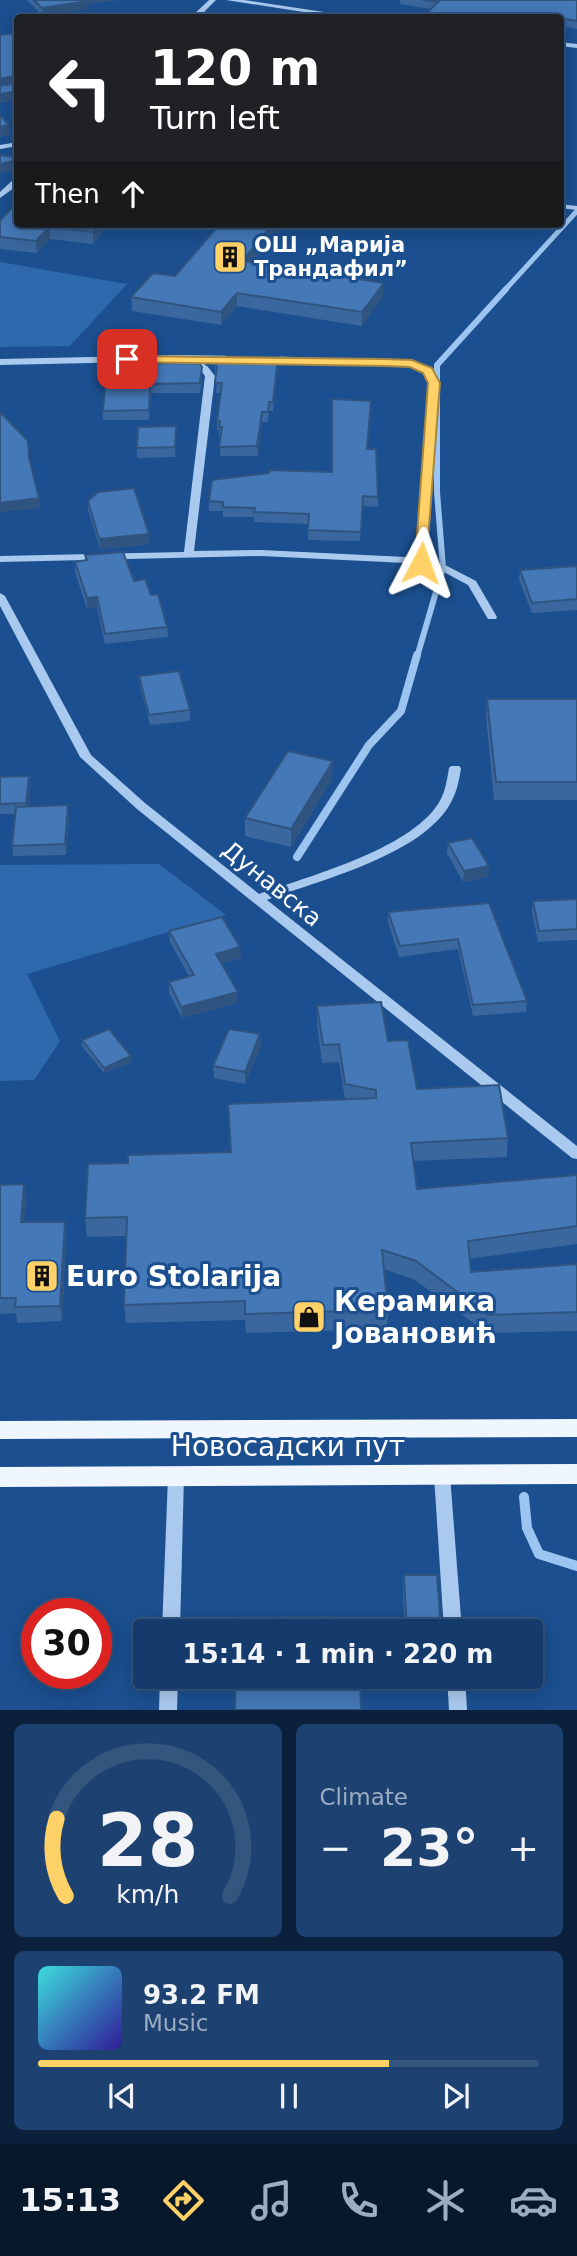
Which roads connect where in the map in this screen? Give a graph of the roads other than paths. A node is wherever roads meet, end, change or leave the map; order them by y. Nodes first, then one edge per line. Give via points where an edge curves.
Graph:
1 (213, 0) edge
2 (229, 0) edge
3 (198, 14) edge
4 (332, 14) edge
5 (14, 184) edge
6 (0, 196) edge
7 (182, 358) junction
8 (0, 362) edge
9 (189, 554) junction
10 (0, 559) edge
11 (421, 563) junction
12 (0, 596) edge
13 (492, 617) dead end
14 (455, 768) dead end
15 (257, 900) junction
16 (577, 1153) edge
17 (577, 1428) edge
18 (0, 1430) edge
19 (577, 1474) edge
20 (442, 1475) junction
21 (176, 1476) junction
22 (0, 1477) edge
23 (171, 1619) edge
24 (452, 1619) edge
25 (169, 1689) edge
26 (457, 1689) edge
27 (168, 1710) edge
28 (458, 1710) edge

1 - 3 street
2 - 4 street
5 - 6 street
7 - 8 street
7 - 9 street via 200,364 210,376
7 - 11 street via 385,362 412,364 428,371 434,383
9 - 10 street
9 - 11 street via 340,556
11 - 13 street via 472,583
12 - 15 street, Дунавска via 86,757
14 - 15 street via 441,808 411,836
15 - 16 street, Дунавска
17 - 18 main road, Новосадски пут
19 - 20 main road, Новосадски пут
20 - 21 main road, Новосадски пут
20 - 24 street
21 - 22 main road, Новосадски пут
21 - 23 street
25 - 27 street
26 - 28 street

